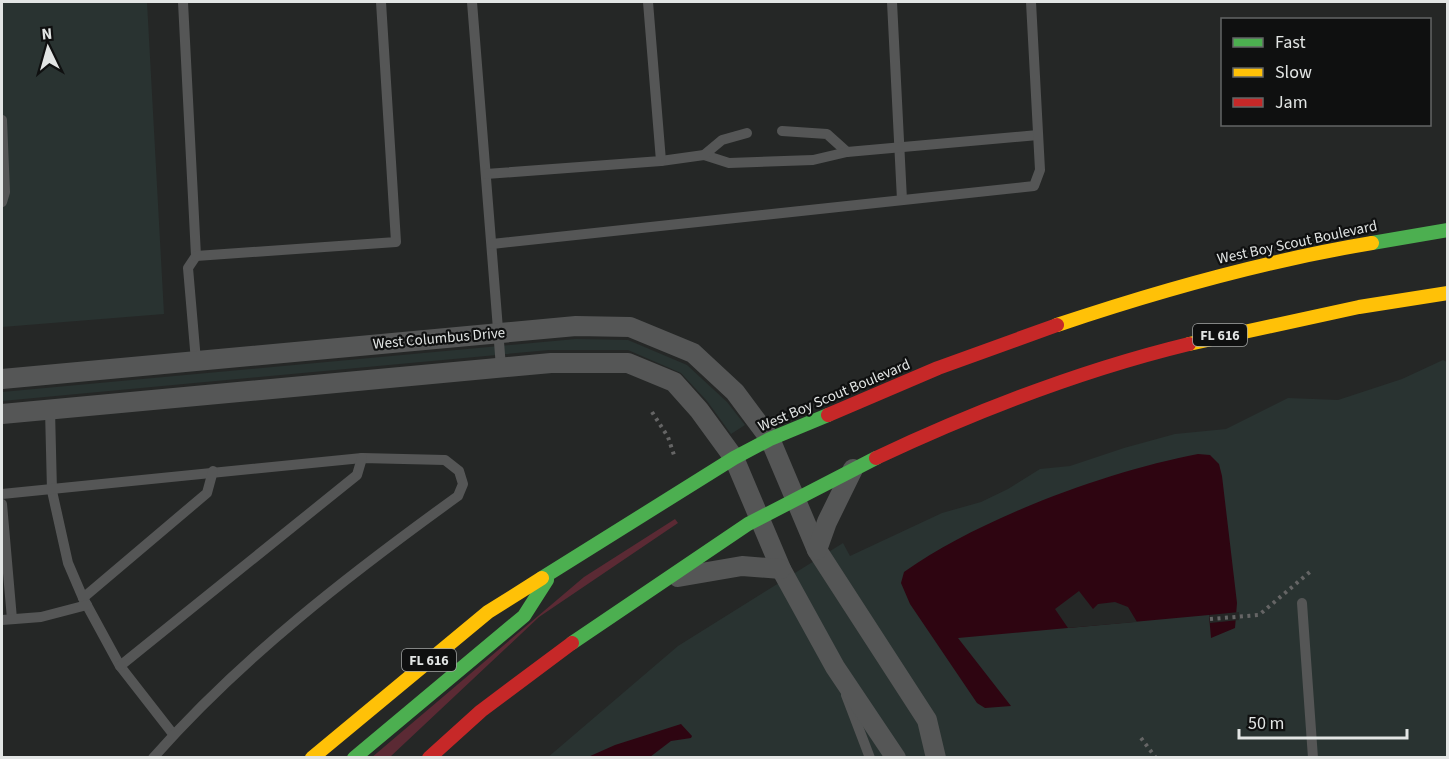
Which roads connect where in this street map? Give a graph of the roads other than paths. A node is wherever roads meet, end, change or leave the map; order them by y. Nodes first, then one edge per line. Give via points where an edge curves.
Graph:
1 (183, 2) edge
2 (381, 2) edge
3 (472, 2) edge
4 (648, 2) edge
5 (892, 2) edge
6 (1031, 2) edge
7 (2, 120) edge
8 (783, 131) dead end
9 (747, 134) dead end
10 (1038, 135) junction
11 (900, 148) junction
12 (847, 152) junction
13 (704, 155) junction
14 (661, 160) junction
15 (486, 174) junction
16 (902, 200) junction
17 (2, 202) edge
18 (1448, 230) edge
19 (492, 244) junction
20 (196, 256) junction
21 (1448, 293) edge
22 (499, 333) junction
23 (196, 361) junction
24 (501, 367) junction
25 (2, 379) edge
26 (50, 410) junction
27 (2, 414) edge
28 (771, 440) junction
29 (362, 458) junction
30 (734, 458) junction
31 (853, 469) junction
32 (213, 471) junction
33 (52, 491) junction
34 (2, 494) edge
35 (795, 498) junction
36 (2, 504) edge
37 (758, 518) junction
38 (818, 550) junction
39 (781, 569) junction
40 (552, 572) junction
41 (664, 580) junction
42 (85, 602) junction
43 (1302, 603) dead end
44 (7, 620) edge
45 (120, 666) junction
46 (835, 667) junction
47 (173, 734) junction
48 (153, 758) edge
49 (312, 758) edge
50 (354, 758) edge
51 (429, 758) edge
52 (870, 758) edge
53 (896, 758) edge
54 (936, 758) edge
55 (1313, 758) edge

1 - 20 lane
2 - 20 lane via 396,242
3 - 15 lane
4 - 14 lane
5 - 11 lane
6 - 10 lane
7 - 17 lane
8 - 12 lane via 827,134
9 - 13 lane via 722,140
10 - 11 lane
10 - 16 lane via 1040,170 1034,186
11 - 12 lane
11 - 16 lane
12 - 13 lane via 813,160 729,163
13 - 14 lane
14 - 15 lane
15 - 19 lane
16 - 19 lane
18 - 28 main road, West Boy Scout Boulevard / FL 616 via 1302,255 1165,289 938,368
19 - 22 lane
20 - 23 lane via 188,268
21 - 31 main road, FL 616 via 1321,312 1196,340 1000,405
22 - 23 street, West Columbus Drive
22 - 24 lane
22 - 28 street, West Columbus Drive via 576,326 630,327 693,353 735,392
23 - 25 street, West Columbus Drive
24 - 26 street
24 - 30 street via 628,363 674,382
26 - 27 street
26 - 33 lane
28 - 30 main road, West Boy Scout Boulevard / FL 616
28 - 35 street, West Columbus Drive
29 - 32 lane
29 - 45 lane via 357,474
29 - 47 lane via 445,460 459,471 463,484 458,496 352,572
30 - 37 street
30 - 40 main road, West Boy Scout Boulevard / FL 616
31 - 35 main road, FL 616
31 - 38 street
32 - 33 lane
32 - 42 lane via 207,493
33 - 34 lane
33 - 42 lane via 68,563
35 - 37 main road, FL 616
35 - 38 street, West Columbus Drive
36 - 44 lane
37 - 39 street
37 - 41 main road, FL 616
38 - 54 street, West Columbus Drive via 927,720
39 - 41 street via 742,566
39 - 46 street
40 - 49 main road, West Boy Scout Boulevard / FL 616 via 488,612
40 - 50 main road via 524,616
41 - 51 main road, FL 616 via 559,649
42 - 44 lane via 41,617
42 - 45 lane
43 - 55 lane
45 - 47 lane
46 - 52 lane
46 - 53 street
47 - 48 lane

